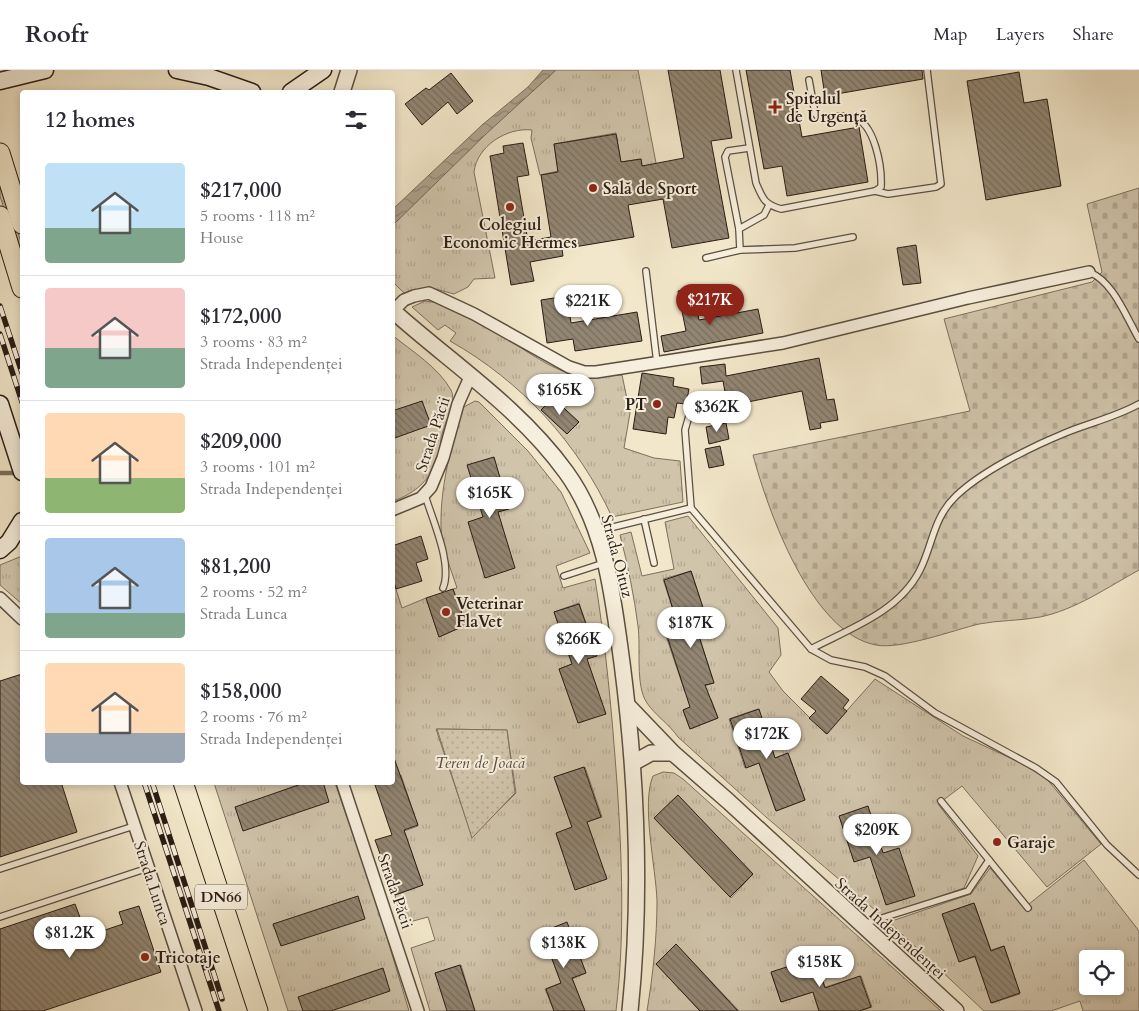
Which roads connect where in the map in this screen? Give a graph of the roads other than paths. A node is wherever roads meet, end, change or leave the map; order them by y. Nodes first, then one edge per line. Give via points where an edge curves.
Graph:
1 (45, 70) edge
2 (177, 70) edge
3 (323, 70) edge
4 (349, 70) edge
5 (736, 70) edge
6 (926, 70) edge
7 (5, 79) edge
8 (809, 80) dead end
9 (246, 90) edge
10 (294, 90) edge
11 (343, 90) edge
12 (749, 148) junction
13 (0, 153) edge
14 (875, 191) junction
15 (769, 206) junction
16 (0, 216) edge
17 (20, 218) edge
18 (739, 229) junction
19 (854, 237) dead end
20 (740, 250) junction
21 (706, 258) dead end
22 (646, 271) dead end
23 (1089, 272) joint
24 (20, 281) edge
25 (395, 308) edge
26 (395, 312) edge
27 (1139, 339) edge
28 (657, 363) junction
29 (470, 376) junction
30 (694, 398) dead end
31 (0, 404) edge
32 (1139, 404) edge
33 (20, 466) edge
34 (425, 495) junction
35 (691, 508) junction
36 (395, 509) edge
37 (644, 519) junction
38 (20, 524) edge
39 (597, 531) junction
40 (0, 550) edge
41 (605, 562) junction
42 (654, 563) dead end
43 (564, 576) dead end
44 (443, 588) dead end
45 (0, 598) edge
46 (20, 617) edge
47 (811, 649) junction
48 (628, 706) junction
49 (673, 753) junction
50 (633, 763) junction
51 (121, 785) edge
52 (185, 785) edge
53 (343, 785) edge
54 (941, 801) dead end
55 (134, 826) junction
56 (989, 860) junction
57 (148, 868) junction
58 (0, 869) edge
59 (1139, 875) edge
60 (1028, 908) dead end
61 (0, 918) edge
62 (861, 924) junction
63 (196, 1011) edge
64 (258, 1011) edge
65 (418, 1011) edge
66 (630, 1011) edge
67 (956, 1011) edge

1 - 7 main road
2 - 9 main road
3 - 10 main road
4 - 11 street
5 - 12 lane
6 - 14 lane via 941,184 888,194
8 - 14 lane via 818,117 853,117 869,127 881,181 881,187
12 - 15 lane via 756,183
12 - 18 lane via 728,151 725,157
13 - 17 main road
14 - 15 lane via 781,208
15 - 18 lane via 764,215
16 - 24 main road
18 - 20 lane
19 - 20 lane via 795,248
20 - 21 lane
22 - 28 lane
23 - 27 lane via 1099,276 1110,289
23 - 28 street via 783,343
25 - 28 street via 409,298 429,293 584,372
26 - 29 street, Strada Oituz
29 - 34 street, Strada Păcii via 438,470
29 - 39 street, Strada Oituz via 505,404 548,448 584,501
30 - 35 lane via 685,430
31 - 33 main road
32 - 47 lane via 1026,451 976,481 956,496 942,513 920,570 909,588 874,616
34 - 36 street, Strada Păcii
34 - 44 lane via 445,563
35 - 37 lane
35 - 47 lane
37 - 39 lane
37 - 42 lane
38 - 40 main road
39 - 41 street, Strada Oituz
41 - 43 lane
41 - 48 street, Strada Oituz
45 - 46 street
47 - 59 lane via 831,660 865,667 885,676 935,713 1036,768 1056,782
48 - 49 street, Strada Independenței
48 - 50 street, Strada Oituz
49 - 50 street via 651,753
49 - 62 street, Strada Independenței
50 - 66 street, Strada Oituz via 637,914
51 - 55 street, Strada Lunca
52 - 64 main road, DN66
53 - 65 street, Strada Păcii
54 - 56 lane
55 - 57 street, Strada Lunca
55 - 58 lane
56 - 60 lane
56 - 62 lane via 968,891
57 - 61 lane
57 - 63 street, Strada Lunca
62 - 67 street, Strada Independenței

